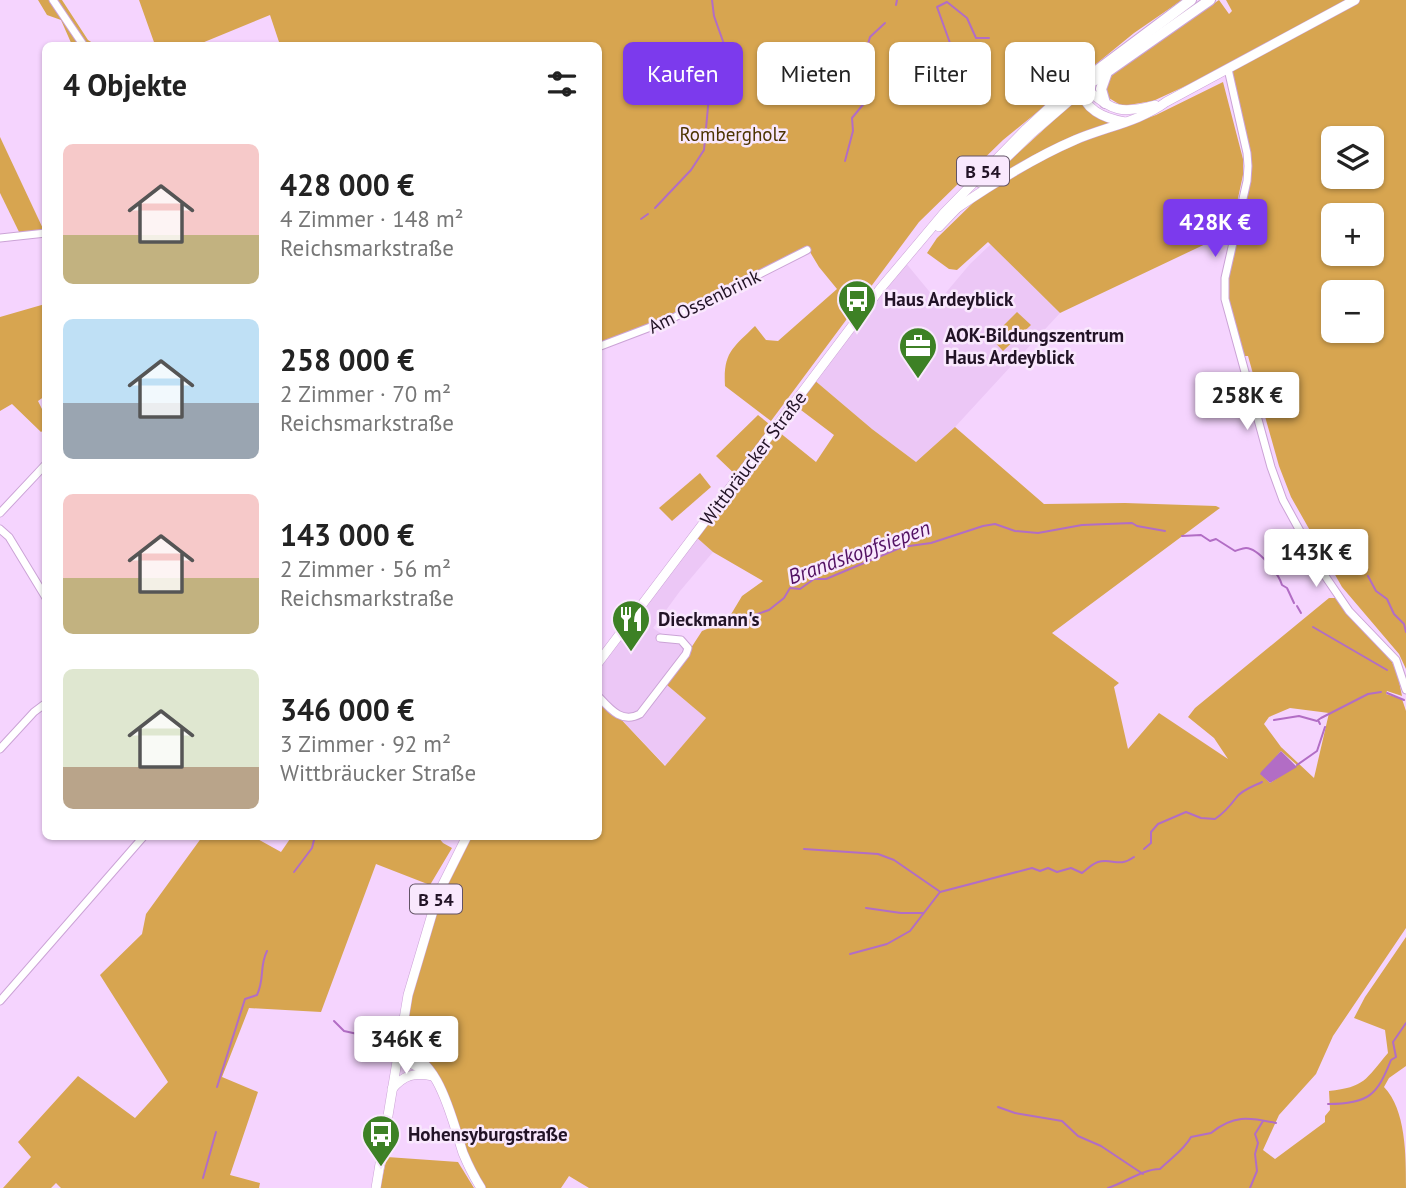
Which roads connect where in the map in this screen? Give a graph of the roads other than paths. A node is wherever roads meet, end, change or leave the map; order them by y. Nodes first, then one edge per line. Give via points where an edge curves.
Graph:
1 (53, 0) edge
2 (1191, 0) edge
3 (1210, 0) edge
4 (1356, 0) edge
5 (81, 42) edge
6 (1228, 69) junction
7 (1107, 72) junction
8 (1095, 77) edge
9 (1095, 79) edge
10 (1095, 97) edge
11 (1166, 102) junction
12 (1105, 103) junction
13 (1052, 105) edge
14 (1063, 105) edge
15 (1088, 105) edge
16 (1126, 122) junction
17 (957, 208) junction
18 (42, 233) edge
19 (0, 238) edge
20 (807, 250) dead end
21 (910, 255) junction
22 (602, 345) edge
23 (42, 468) edge
24 (0, 513) edge
25 (0, 529) edge
26 (42, 591) edge
27 (660, 638) dead end
28 (602, 658) edge
29 (1406, 691) edge
30 (602, 700) edge
31 (42, 706) edge
32 (0, 749) edge
33 (141, 840) edge
34 (465, 840) edge
35 (0, 1001) edge
36 (404, 1012) junction
37 (398, 1054) junction
38 (416, 1056) junction
39 (433, 1076) junction
40 (391, 1090) junction
41 (376, 1188) edge
42 (481, 1188) edge

1 - 5 street
2 - 8 highway, B 54
3 - 7 highway, B 54
4 - 6 main road
6 - 11 main road
6 - 29 street via 1248,166 1224,288 1234,338 1283,500 1335,592 1396,660
7 - 9 main road, B 54
7 - 12 highway via 1101,89
10 - 12 main road
11 - 12 main road via 1130,111
11 - 16 main road
13 - 21 main road, B 54 via 944,212
14 - 17 main road, B 54
15 - 16 main road via 1109,119
16 - 17 main road via 1041,155
17 - 21 main road, B 54
18 - 19 street
20 - 22 street, Am Ossenbrink via 669,320
21 - 28 main road, Wittbräucker Straße / B 54
23 - 24 street
25 - 26 street
27 - 30 street via 681,640 688,648 640,714 619,716
31 - 32 street
33 - 35 street
34 - 36 main road, B 54 via 438,894
36 - 37 main road, B 54
36 - 38 main road, B 54 via 407,1037
37 - 38 main road
37 - 39 main road
37 - 40 main road, B 54
38 - 39 main road
39 - 40 main road via 408,1075
39 - 42 main road
40 - 41 main road, B 54

